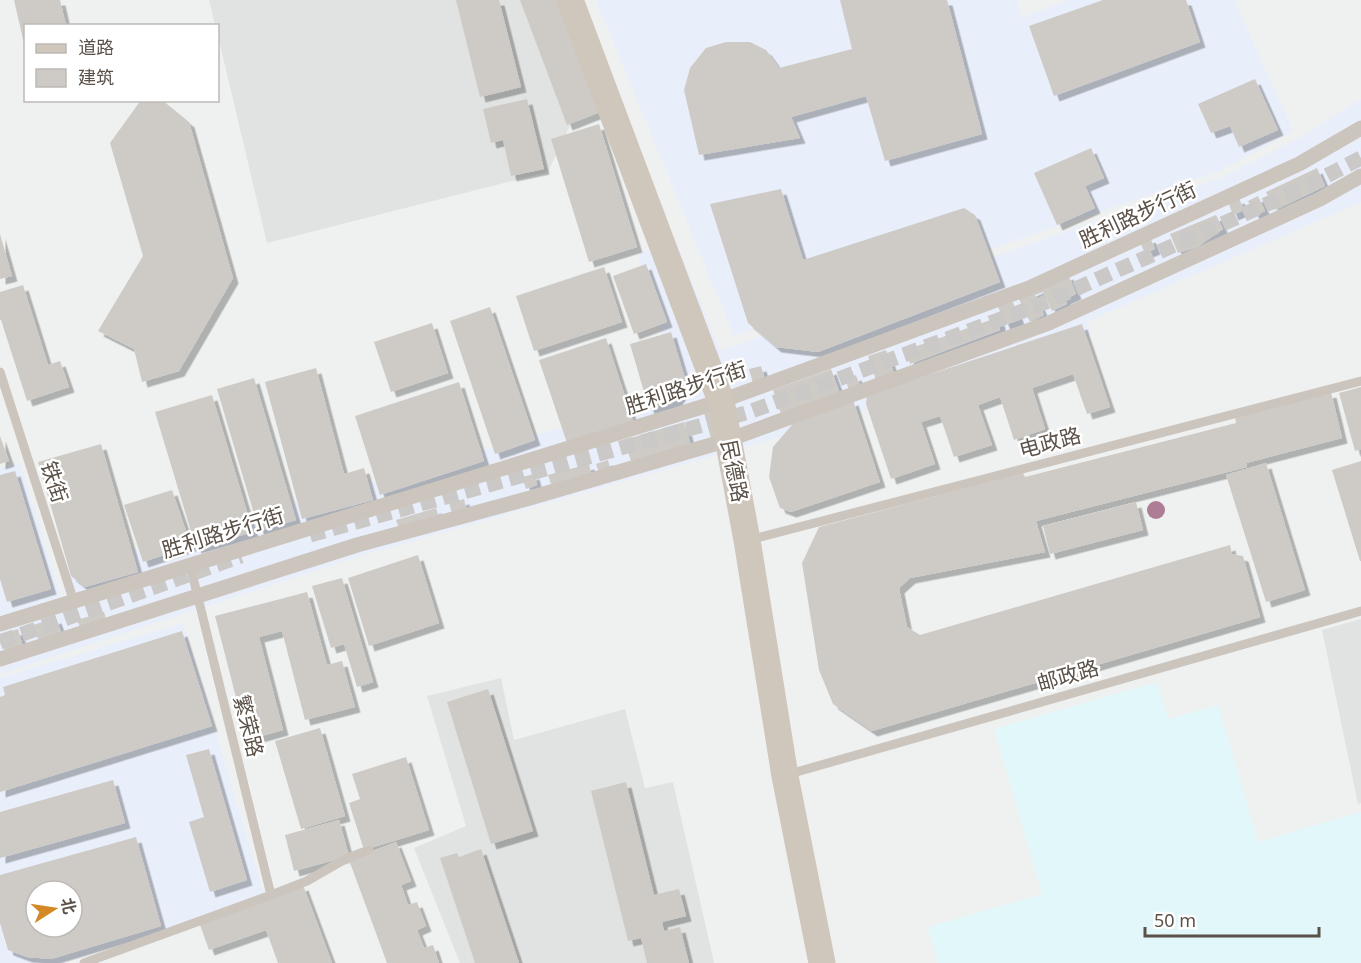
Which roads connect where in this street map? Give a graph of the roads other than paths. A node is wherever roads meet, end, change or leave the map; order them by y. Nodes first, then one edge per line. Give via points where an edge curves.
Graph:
1 (570, 0) edge
2 (1361, 128) edge
3 (1361, 176) edge
4 (0, 372) edge
5 (1361, 381) edge
6 (721, 401) junction
7 (728, 440) junction
8 (747, 540) junction
9 (190, 564) junction
10 (197, 596) junction
11 (74, 602) junction
12 (1361, 611) edge
13 (0, 624) edge
14 (0, 659) edge
15 (785, 776) junction
16 (369, 850) dead end
17 (271, 895) junction
18 (84, 963) edge
19 (822, 963) edge

1 - 6 main road, 民德路
2 - 6 street, 胜利路步行街 via 1299,164 1029,288
3 - 7 street via 1320,199 1050,323
4 - 11 lane, 铁街
5 - 8 lane, 电政路
6 - 7 main road, 民德路
6 - 9 street, 胜利路步行街
7 - 8 main road, 民德路
7 - 10 street via 357,545
8 - 15 main road, 民德路
9 - 10 lane, 繁荣路
9 - 11 street, 胜利路步行街
10 - 14 street
10 - 17 lane, 繁荣路
11 - 13 street, 胜利路步行街
12 - 15 lane, 邮政路
15 - 19 main road, 民德路
16 - 17 lane
17 - 18 lane

